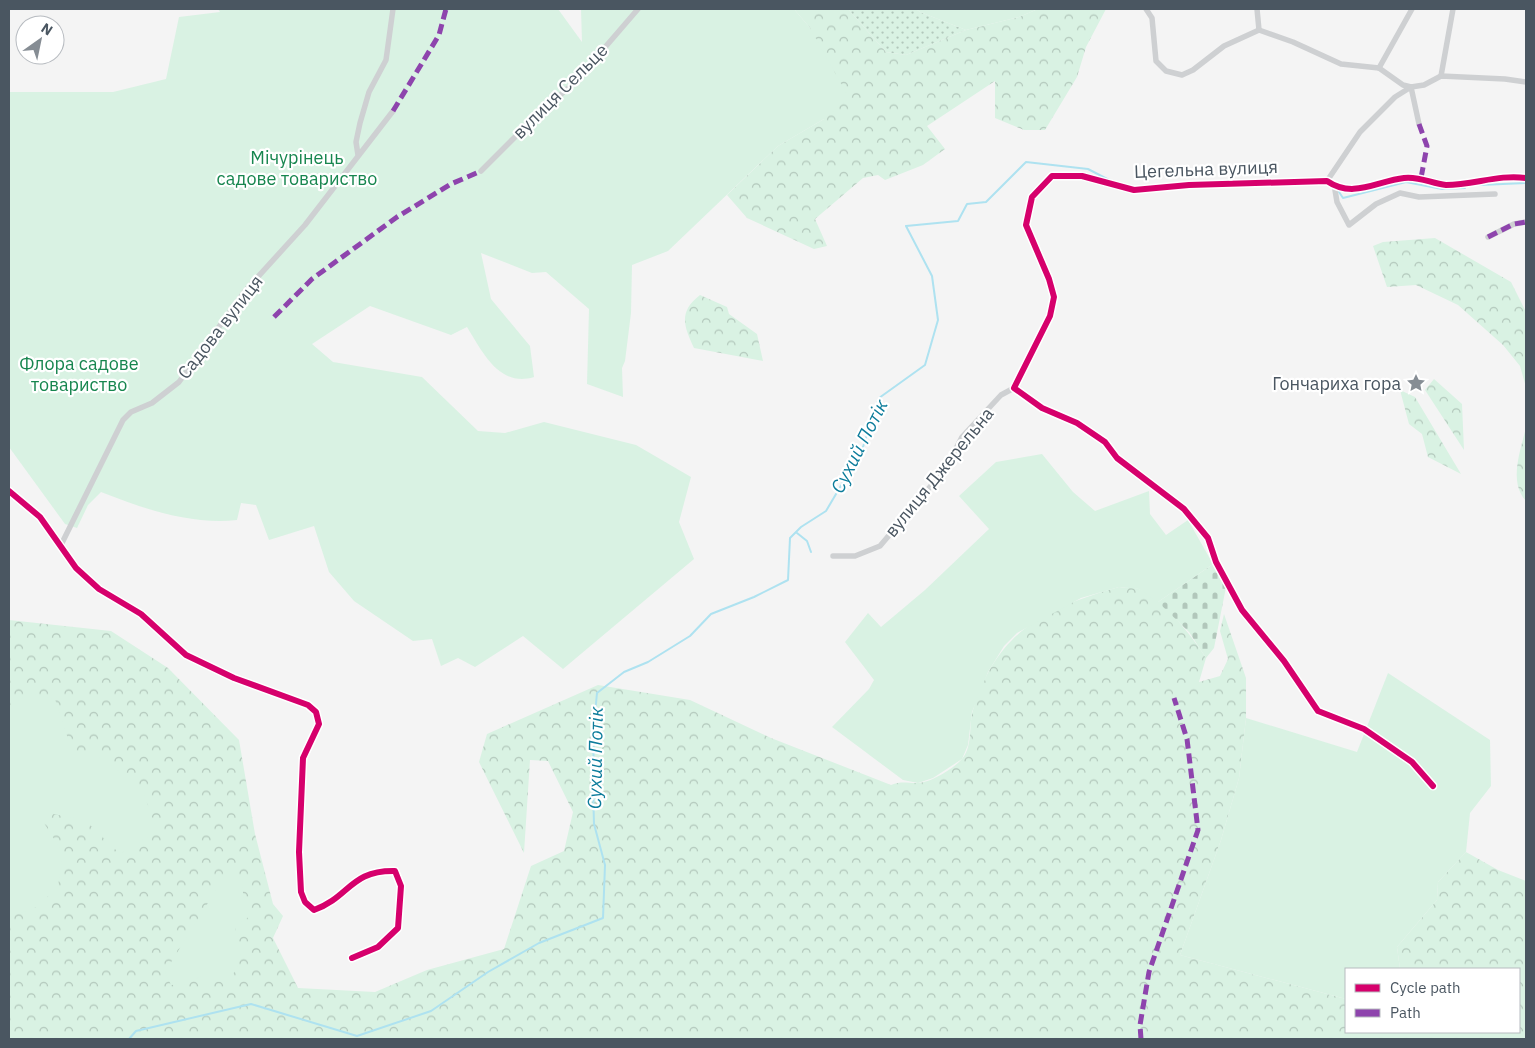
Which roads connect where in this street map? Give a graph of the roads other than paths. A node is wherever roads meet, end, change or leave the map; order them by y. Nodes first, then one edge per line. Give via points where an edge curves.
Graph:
1 (393, 9) edge
2 (638, 9) edge
3 (1146, 9) edge
4 (1257, 9) edge
5 (1412, 9) edge
6 (1453, 9) edge
7 (1259, 30) junction
8 (1379, 68) junction
9 (1441, 76) junction
10 (1526, 82) edge
11 (1411, 86) junction
12 (394, 111) dead end
13 (1419, 124) dead end
14 (358, 155) junction
15 (481, 171) dead end
16 (1526, 178) edge
17 (1327, 181) junction
18 (1335, 190) dead end
19 (1495, 194) dead end
20 (1526, 222) edge
21 (1488, 237) dead end
22 (1014, 388) junction
23 (9, 491) edge
24 (61, 545) junction
25 (833, 556) dead end
26 (1433, 786) dead end
27 (352, 958) dead end

1 - 14 street via 386,60 369,92 360,123 356,142
2 - 15 street, вулиця Сельце via 576,80
3 - 7 street via 1152,18 1156,61 1166,71 1182,75 1194,70 1224,46
4 - 7 street
5 - 8 street
6 - 9 street
7 - 8 street via 1341,64
8 - 11 street via 1403,85
9 - 10 street
9 - 11 street via 1424,85
11 - 13 street
11 - 17 street via 1395,97 1360,132
12 - 14 street, Садова вулиця
14 - 24 street, Садова вулиця via 305,225 245,291 179,382 123,420
16 - 17 street, Цегельна вулиця via 1508,176 1473,184 1443,185 1421,178 1404,178 1345,190
17 - 22 street, Цегельна вулиця via 1217,183 1134,190 1082,176 1052,176 1032,197 1026,225 1054,297 1050,316
18 - 19 street via 1337,202 1349,225 1376,204 1400,193 1419,197
20 - 21 street via 1514,224
22 - 25 street, вулиця Джерельна via 1001,395 962,437 946,468 880,546 855,556
22 - 26 street via 1042,408 1077,423 1104,442 1117,458 1184,509 1208,538 1216,562 1242,610 1284,661 1318,711 1364,728 1412,762
23 - 24 street via 40,517
24 - 27 street via 76,568 99,589 142,614 186,655 234,678 308,705 316,712 319,724 303,758 301,788 299,852 304,902 314,910 330,904 359,878 377,870 395,871 401,886 398,928 378,947

